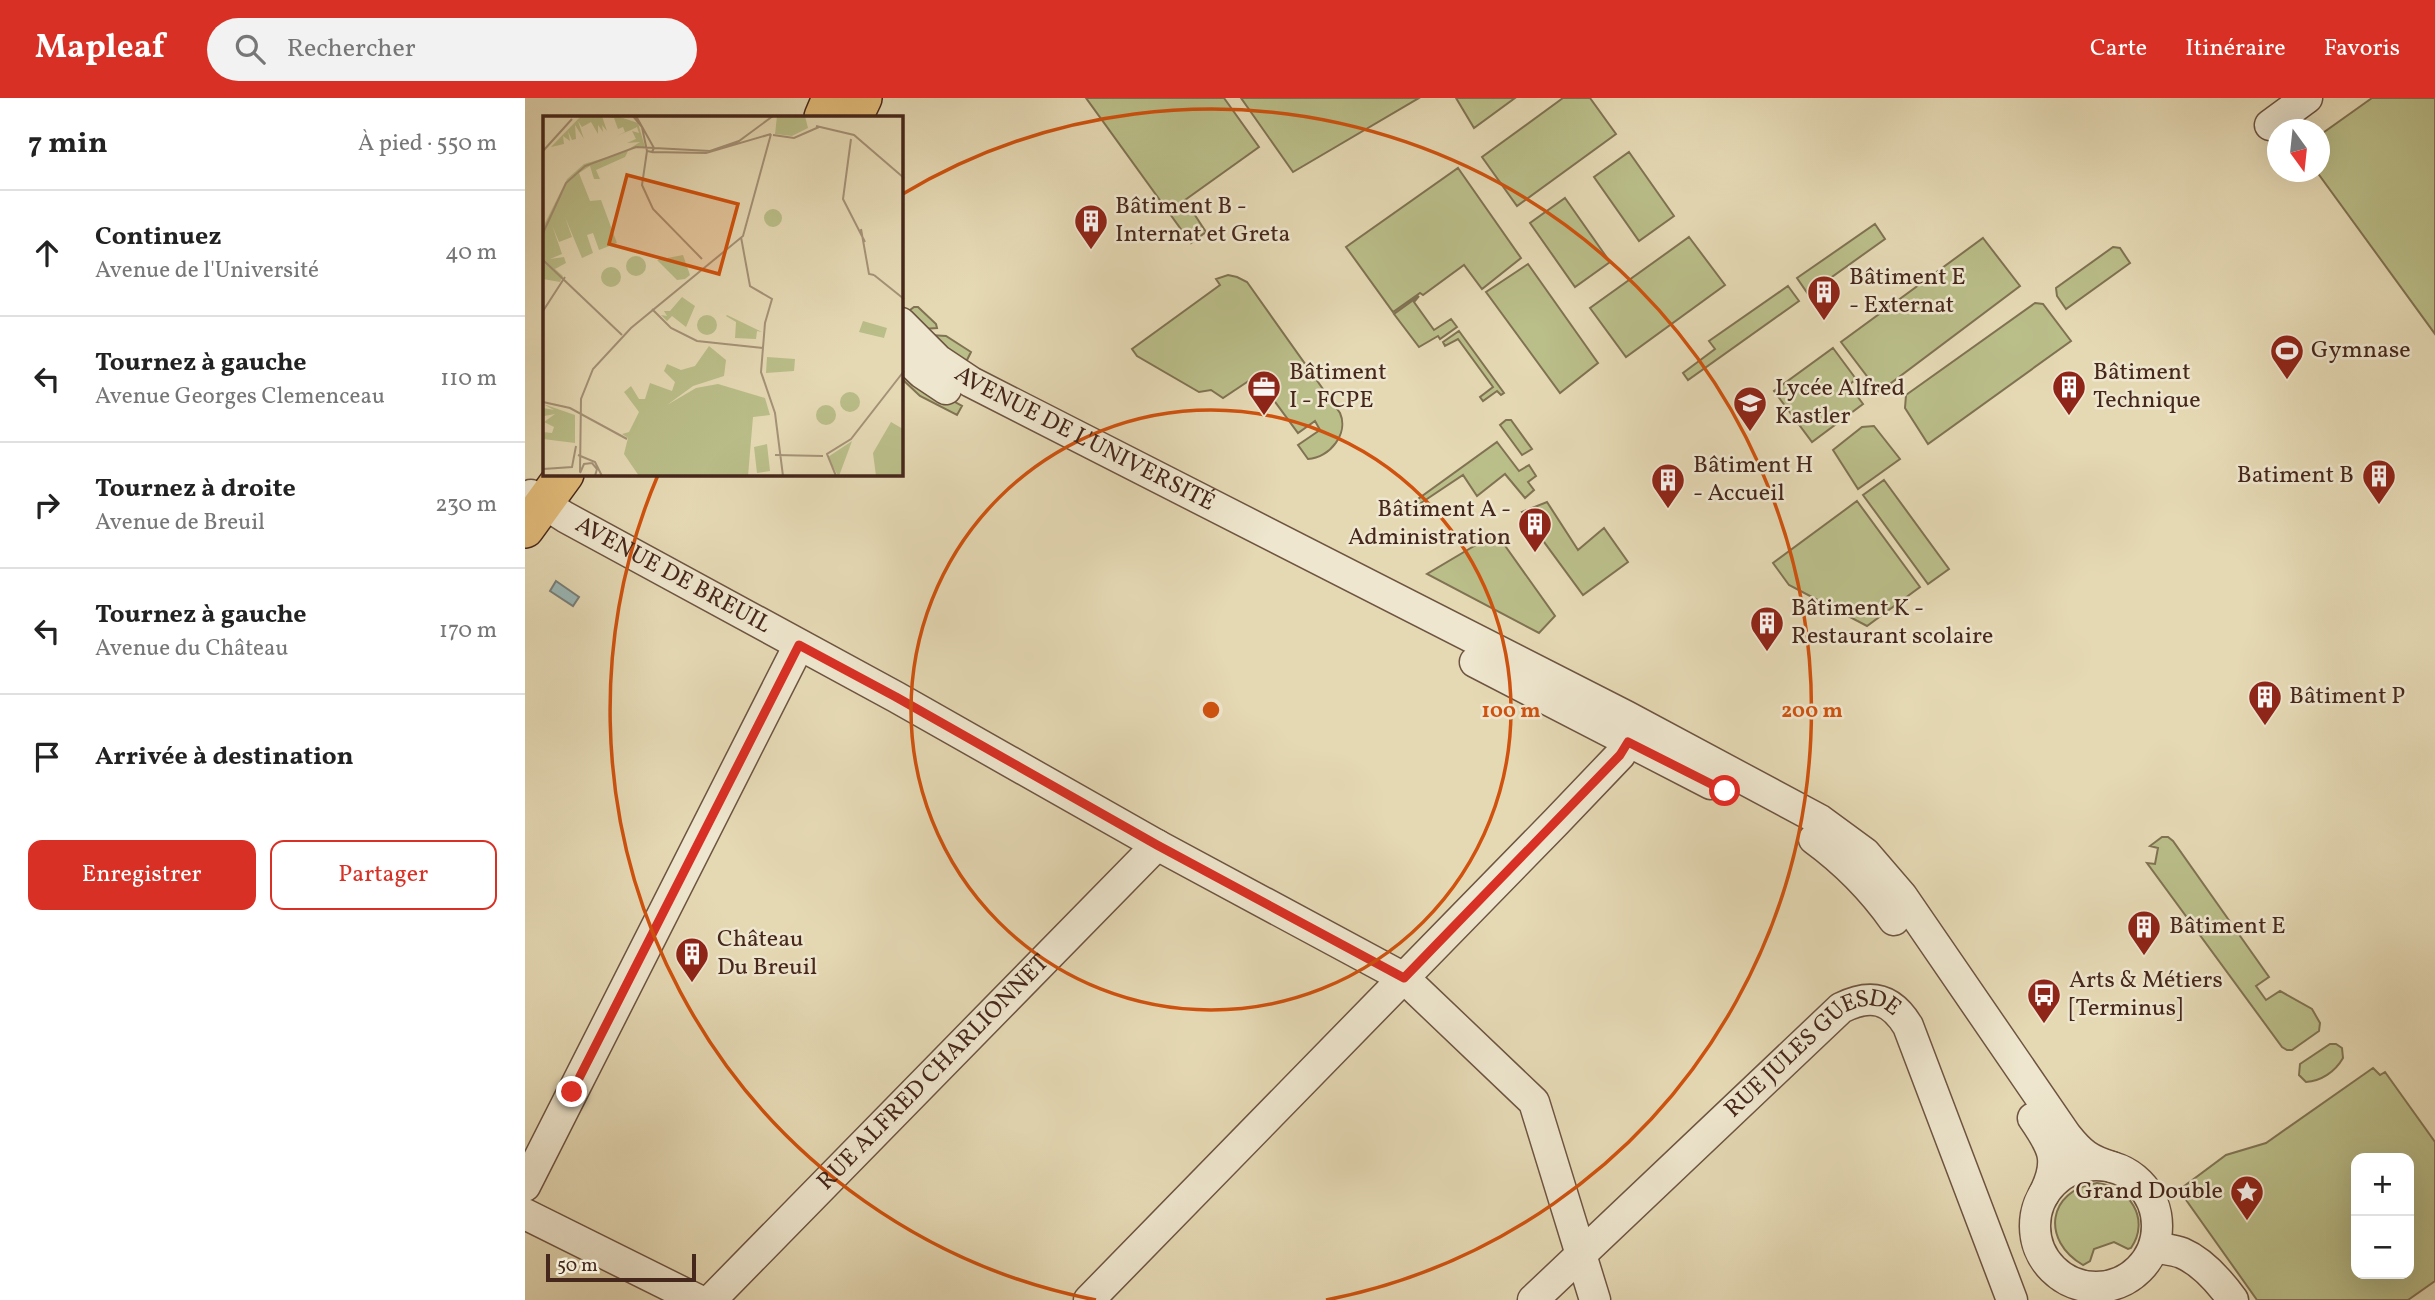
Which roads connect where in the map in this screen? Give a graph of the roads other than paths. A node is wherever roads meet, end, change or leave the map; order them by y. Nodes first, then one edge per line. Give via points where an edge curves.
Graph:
1 (831, 98) edge
2 (863, 98) edge
3 (2307, 98) edge
4 (823, 116) edge
5 (854, 116) edge
6 (2278, 119) edge
7 (903, 325) edge
8 (903, 355) edge
9 (563, 476) edge
10 (534, 501) edge
11 (1276, 547) junction
12 (799, 645) junction
13 (1628, 742) junction
14 (1157, 845) junction
15 (1870, 875) junction
16 (1934, 959) junction
17 (1404, 978) junction
18 (2112, 1167) junction
19 (525, 1186) edge
20 (2044, 1194) junction
21 (525, 1214) edge
22 (2039, 1247) junction
23 (1581, 1255) junction
24 (2149, 1255) junction
25 (1998, 1261) junction
26 (2089, 1292) edge
27 (698, 1300) edge
28 (711, 1300) edge
29 (1089, 1300) edge
30 (1533, 1300) edge
31 (1595, 1300) edge
32 (2012, 1300) edge
33 (2135, 1300) edge
34 (2233, 1300) edge

1 - 4 main road
2 - 5 main road
3 - 6 street
7 - 11 street, AVENUE DE L'UNIVERSITÉ via 938,360 971,382
8 - 11 street, AVENUE DE L'UNIVERSITÉ via 964,401
9 - 10 main road
10 - 12 street, AVENUE DE BREUIL
11 - 13 street, AVENUE DE L'UNIVERSITÉ
11 - 15 street, AVENUE DE L'UNIVERSITÉ via 1627,716 1820,820 1865,853
12 - 14 street, AVENUE DE BREUIL
12 - 19 street
13 - 15 street, AVENUE DE L'UNIVERSITÉ via 1760,808
13 - 17 street
14 - 17 street, AVENUE DE BREUIL
14 - 28 street, RUE ALFRED CHARLIONNET
15 - 16 street, AVENUE DE L'UNIVERSITÉ via 1879,899
16 - 18 street, AVENUE DE L'UNIVERSITÉ via 2081,1153
16 - 20 street, AVENUE DE L'UNIVERSITÉ via 2051,1145 2053,1168
17 - 23 street, AVENUE DE BREUIL via 1534,1102
17 - 29 street
18 - 20 street via 2092,1165 2073,1170
18 - 24 street via 2130,1175 2151,1199 2157,1231
20 - 22 street via 2035,1229
21 - 27 street
22 - 25 street
22 - 26 street via 2061,1275
23 - 25 street, RUE JULES GUESDE via 1841,1008 1868,999 1893,1007 1908,1027
23 - 30 street, RUE JULES GUESDE
23 - 31 street, AVENUE DE BREUIL
24 - 26 street via 2131,1276
24 - 33 street
24 - 34 street via 2182,1253 2204,1267
25 - 32 street, RUE JULES GUESDE

